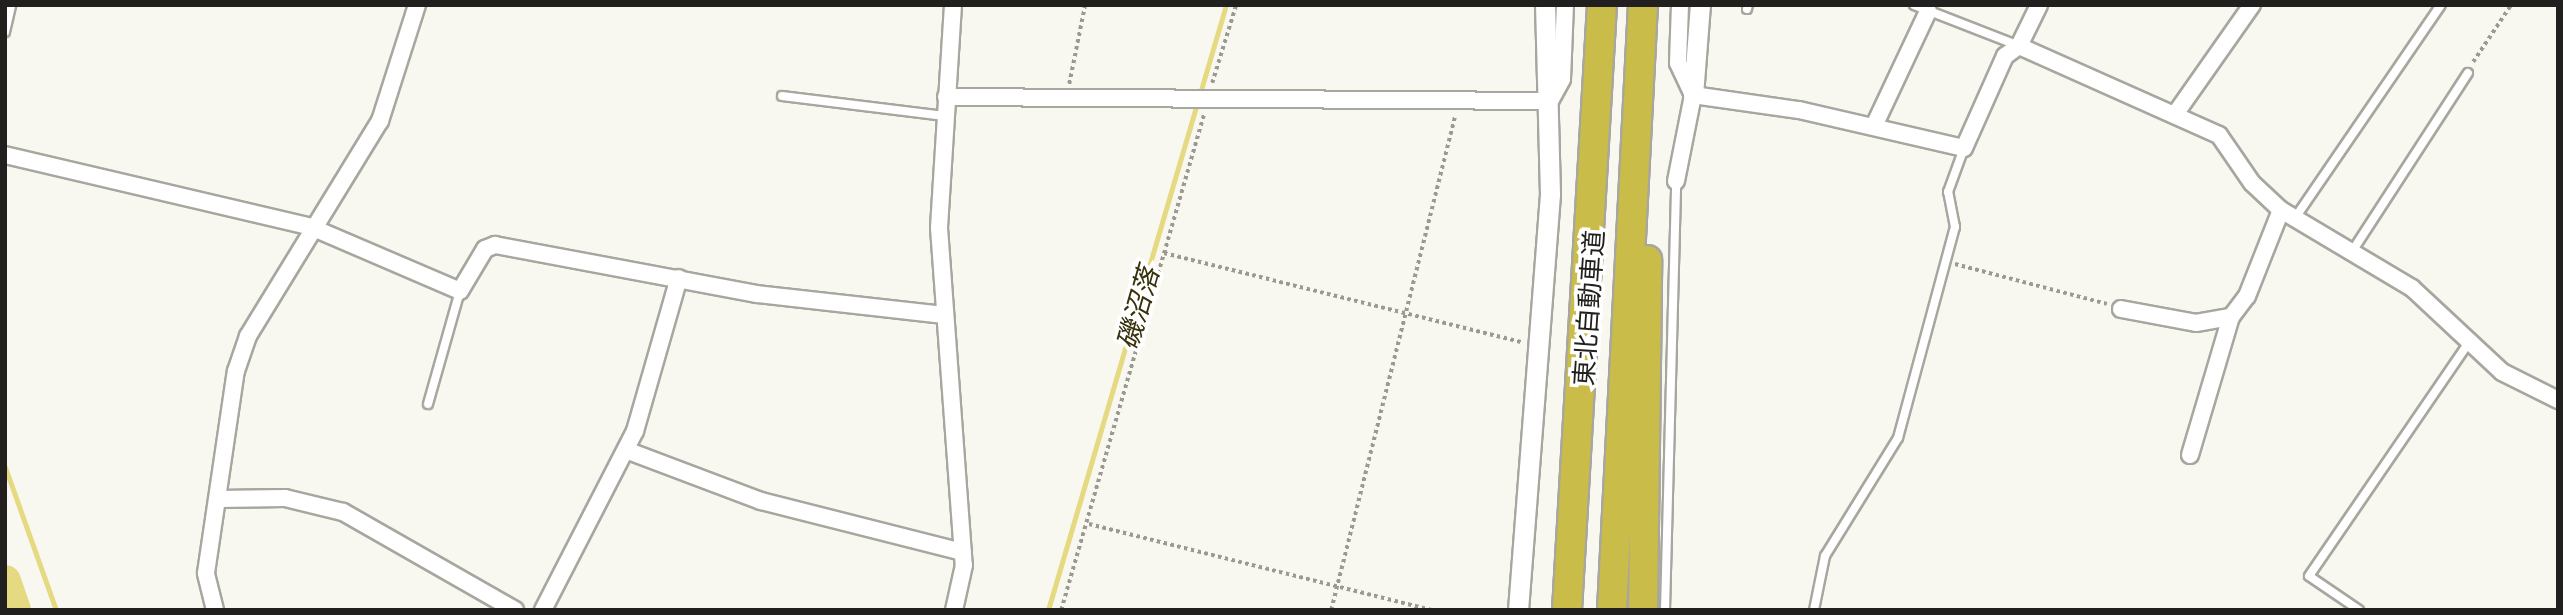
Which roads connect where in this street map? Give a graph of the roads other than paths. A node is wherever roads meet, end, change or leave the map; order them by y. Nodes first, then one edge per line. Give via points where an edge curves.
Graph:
1 (11, 5) edge
2 (417, 5) edge
3 (953, 5) edge
4 (1545, 5) edge
5 (1565, 5) edge
6 (1602, 5) edge
7 (1643, 5) edge
8 (1679, 5) edge
9 (1700, 5) edge
10 (2039, 5) edge
11 (2252, 5) edge
12 (2441, 5) edge
13 (1921, 8) edge
14 (5, 32) edge
15 (2019, 46) junction
16 (2468, 73) road end
17 (1693, 95) junction
18 (782, 96) dead end
19 (946, 97) junction
20 (1550, 102) junction
21 (2176, 113) junction
22 (945, 116) junction
23 (1874, 126) junction
24 (1964, 148) junction
25 (1638, 152) junction
26 (5, 155) edge
27 (1676, 181) joint
28 (2288, 214) junction
29 (311, 227) junction
30 (2353, 250) junction
31 (679, 278) junction
32 (460, 291) junction
33 (2121, 309) road end
34 (943, 315) junction
35 (2231, 317) junction
36 (2470, 341) junction
37 (2558, 400) edge
38 (428, 404) dead end
39 (626, 450) junction
40 (2190, 456) dead end
41 (218, 499) junction
42 (963, 552) junction
43 (215, 610) edge
44 (515, 610) edge
45 (543, 610) edge
46 (954, 610) edge
47 (1518, 610) edge
48 (1567, 610) edge
49 (1612, 610) edge
50 (1643, 610) edge
51 (1665, 610) edge
52 (1814, 610) edge
53 (2359, 610) edge

1 - 14 lane
2 - 29 street via 380,121
3 - 19 street
4 - 20 street
5 - 20 street via 1562,79
6 - 48 highway, 東北自動車道
7 - 25 highway, 東北自動車道
8 - 17 street via 1678,63
9 - 17 street
10 - 15 street
11 - 21 street
12 - 28 lane
13 - 15 lane
13 - 23 street
15 - 21 street
15 - 24 street via 2005,55
16 - 30 lane
17 - 23 street
17 - 27 street
18 - 22 lane
19 - 20 street
19 - 22 street
20 - 47 street
21 - 28 street via 2226,140 2252,183
22 - 34 street
23 - 24 street
24 - 52 lane via 1948,192 1956,212 1946,262 1898,438 1825,556
25 - 49 highway, 東北自動車道
25 - 50 highway via 1651,312
26 - 29 street
27 - 51 lane
28 - 30 street
28 - 35 street via 2247,296
29 - 32 street
29 - 41 street via 248,336 222,439
30 - 36 street via 2412,288
31 - 32 street via 495,245 485,249
31 - 34 street via 864,310
31 - 39 street via 656,372
32 - 38 lane
33 - 35 street via 2196,324
34 - 42 street
35 - 40 street
36 - 37 street via 2501,372
36 - 53 lane via 2309,576
39 - 42 street via 761,501
39 - 45 street
41 - 43 street via 206,573
41 - 44 street via 285,498 343,512
42 - 46 street via 962,592

